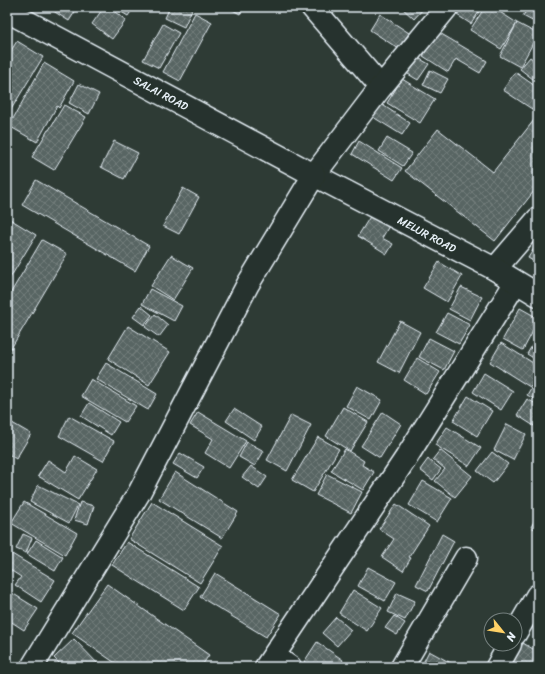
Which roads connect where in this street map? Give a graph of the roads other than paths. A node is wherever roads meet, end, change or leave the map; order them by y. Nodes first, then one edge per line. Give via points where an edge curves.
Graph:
1 (312, 7) edge
2 (447, 7) edge
3 (7, 11) edge
4 (381, 87) junction
5 (314, 175) junction
6 (538, 219) edge
7 (495, 269) junction
8 (516, 282) junction
9 (538, 295) edge
10 (466, 558) dead end
11 (537, 596) dead end
12 (523, 620) edge
13 (505, 652) edge
14 (277, 663) edge
15 (32, 667) edge
16 (402, 667) edge
17 (497, 667) edge

1 - 4 street
2 - 4 street
3 - 5 street, SALAI ROAD
4 - 5 street
5 - 7 street, MELUR ROAD
5 - 15 street via 248,284 139,493
6 - 7 street
7 - 8 street, MELUR ROAD
8 - 9 street, MELUR ROAD
8 - 14 street
10 - 16 street
11 - 12 street
13 - 17 street

